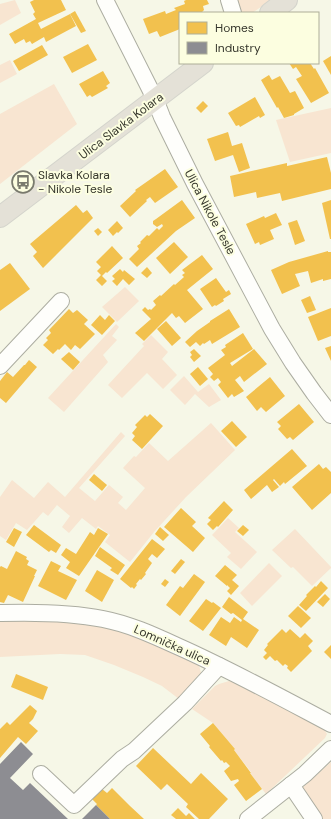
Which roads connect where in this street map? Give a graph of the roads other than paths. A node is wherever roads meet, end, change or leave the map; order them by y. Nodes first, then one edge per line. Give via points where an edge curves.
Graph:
1 (105, 0) edge
2 (229, 0) edge
3 (287, 0) edge
4 (233, 12) edge
5 (271, 12) edge
6 (202, 64) edge
7 (155, 99) junction
8 (0, 218) edge
9 (61, 300) dead end
10 (0, 366) edge
11 (331, 415) edge
12 (0, 613) edge
13 (219, 666) junction
14 (331, 724) edge
15 (331, 749) edge
16 (41, 774) dead end
17 (291, 785) junction
18 (248, 819) edge
19 (314, 819) edge

1 - 7 street, Ulica Nikole Tesle
2 - 4 street
3 - 5 main road
6 - 7 main road, Ulica Slavka Kolara
7 - 8 main road, Ulica Slavka Kolara
7 - 11 street, Ulica Nikole Tesle via 195,184 272,329
9 - 10 street
12 - 13 street, Lomnička ulica via 48,613 104,619 147,633
13 - 14 street, Lomnička ulica
13 - 16 street via 185,703 74,805
15 - 17 street
17 - 18 street
17 - 19 street

